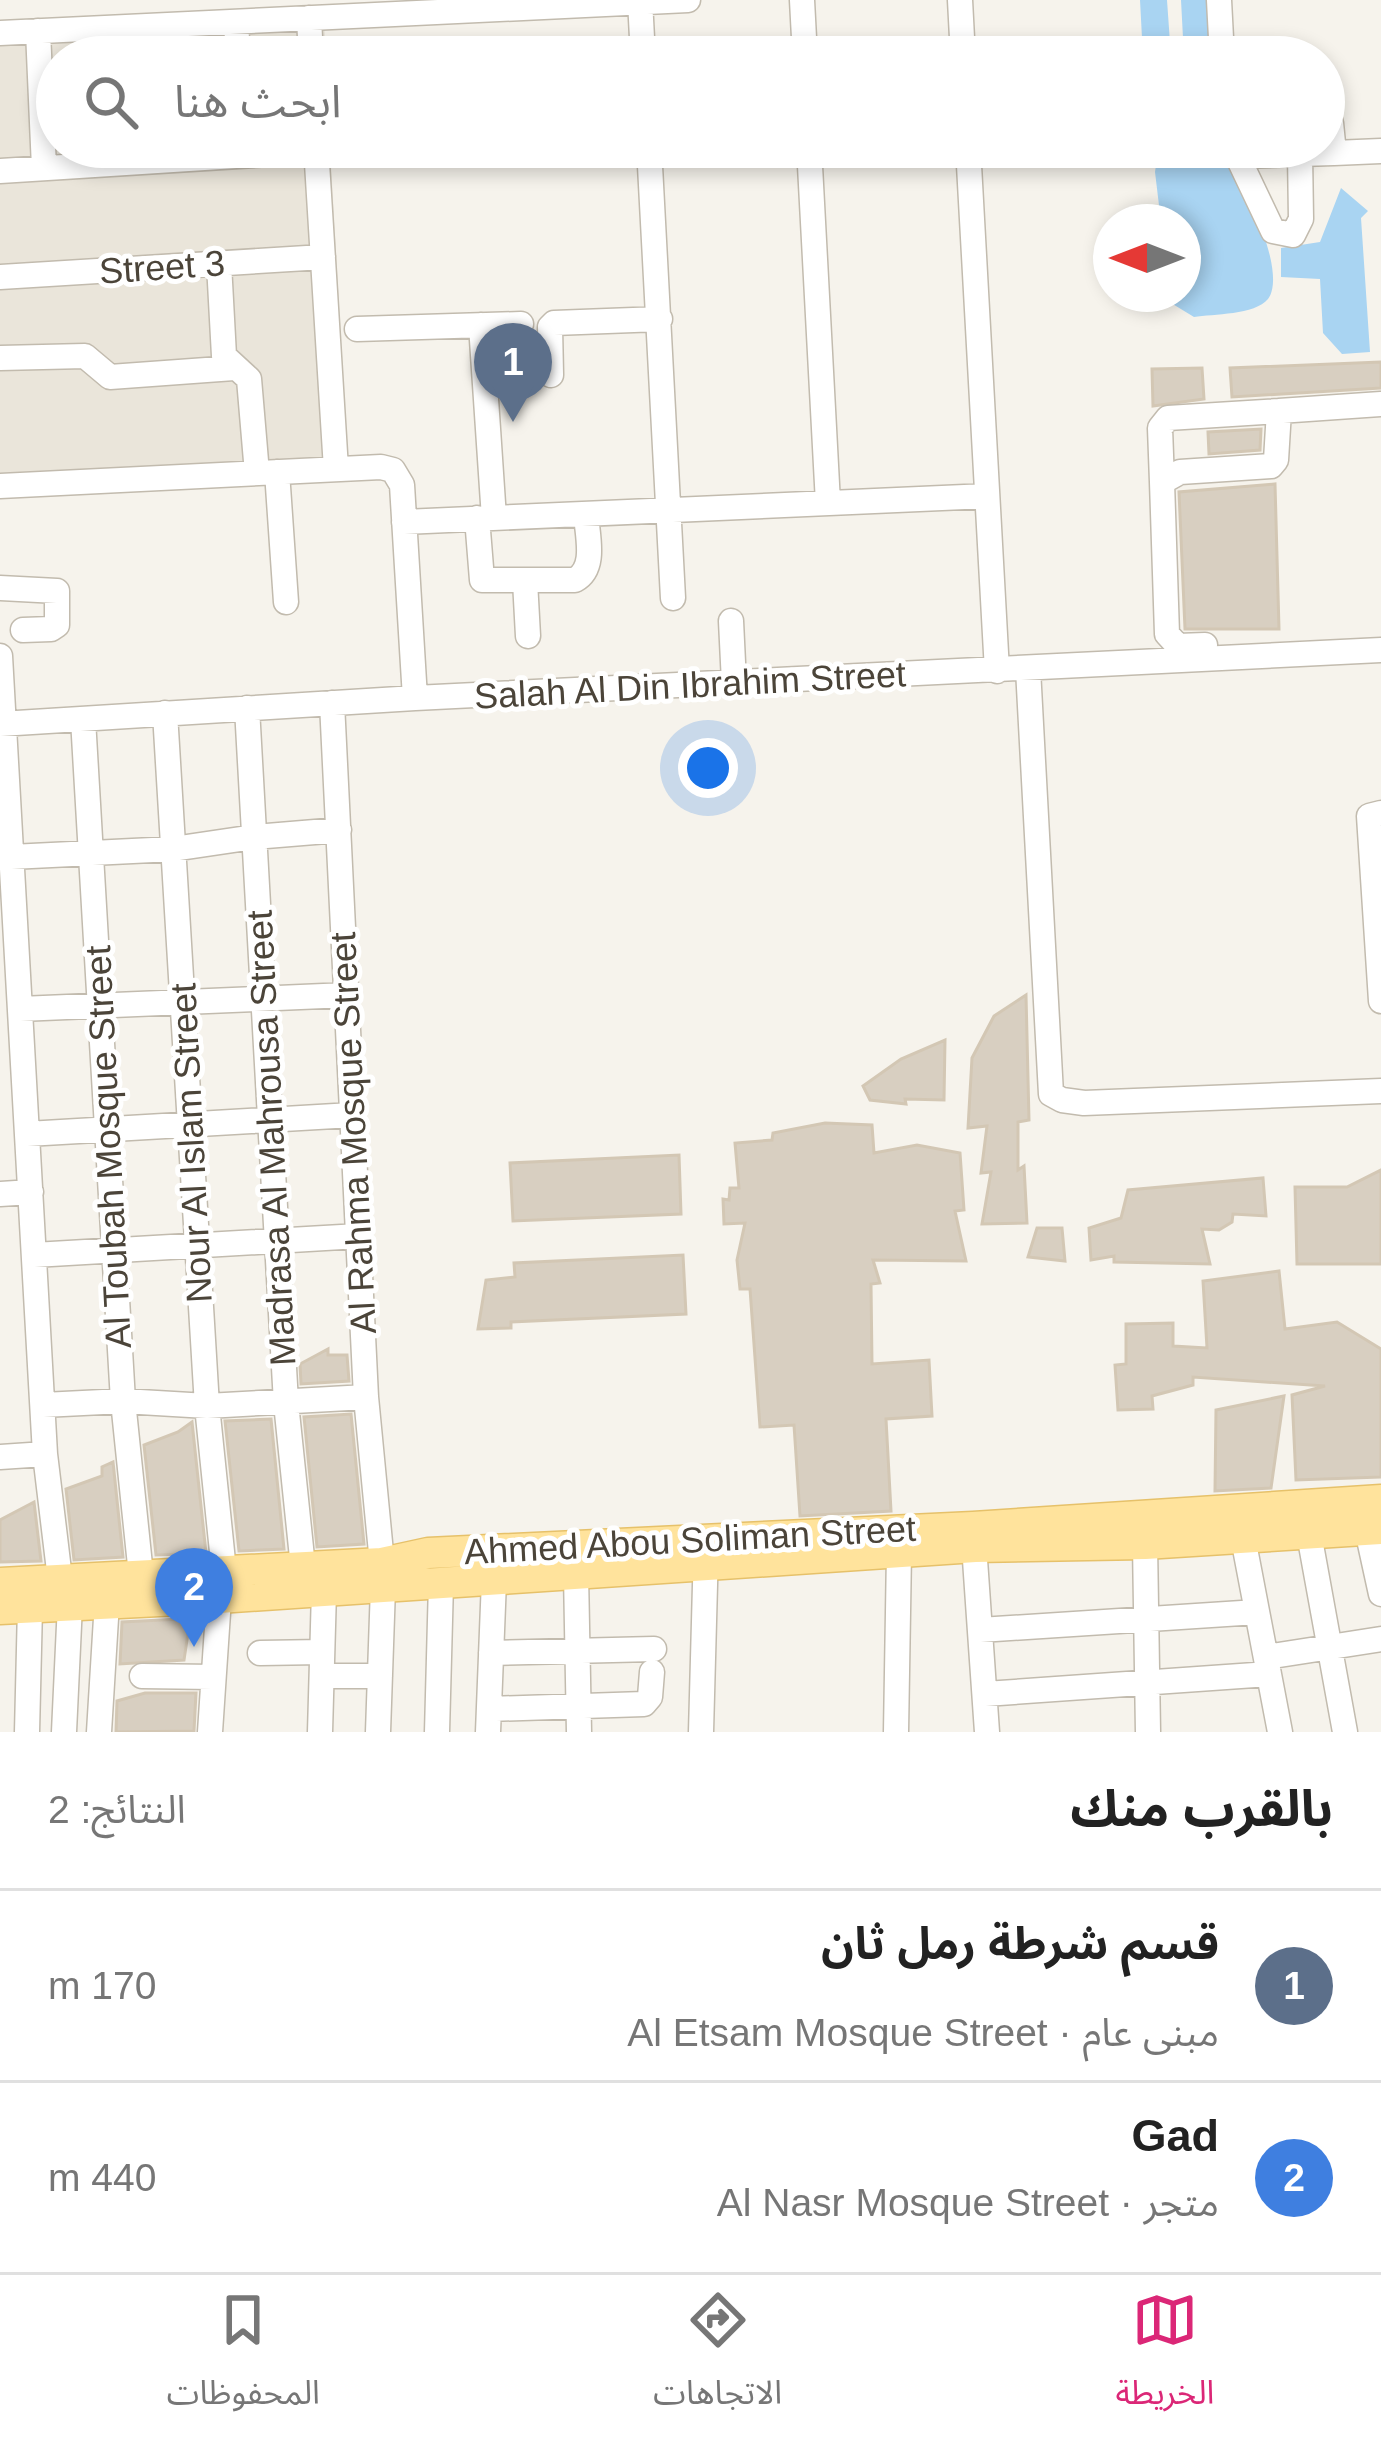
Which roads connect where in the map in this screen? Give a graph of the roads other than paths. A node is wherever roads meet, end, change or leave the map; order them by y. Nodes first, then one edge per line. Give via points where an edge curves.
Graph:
1 (688, 0) edge
2 (802, 0) edge
3 (960, 0) edge
4 (1219, 0) edge
5 (640, 2) edge
6 (309, 19) junction
7 (236, 22) junction
8 (107, 28) junction
9 (38, 32) junction
10 (0, 33) edge
11 (38, 36) edge
12 (108, 36) edge
13 (237, 36) edge
14 (310, 36) edge
15 (642, 36) edge
16 (804, 36) edge
17 (962, 36) edge
18 (1221, 36) edge
19 (1381, 151) edge
20 (1345, 153) edge
21 (44, 168) edge
22 (318, 168) edge
23 (650, 168) edge
24 (810, 168) edge
25 (969, 168) edge
26 (1243, 168) edge
27 (1300, 168) edge
28 (0, 171) edge
29 (323, 257) junction
30 (219, 264) junction
31 (0, 277) edge
32 (660, 319) junction
33 (521, 324) dead end
34 (481, 325) junction
35 (357, 329) dead end
36 (0, 358) edge
37 (234, 368) junction
38 (551, 375) dead end
39 (1381, 404) edge
40 (1280, 411) junction
41 (336, 469) junction
42 (267, 473) junction
43 (1162, 482) junction
44 (0, 486) edge
45 (987, 496) junction
46 (828, 502) junction
47 (669, 510) junction
48 (586, 514) junction
49 (485, 518) junction
50 (404, 522) junction
51 (525, 581) junction
52 (0, 588) edge
53 (673, 598) dead end
54 (286, 602) dead end
55 (731, 621) dead end
56 (23, 631) dead end
57 (1381, 634) edge
58 (528, 636) dead end
59 (1381, 650) edge
60 (0, 656) edge
61 (1028, 669) junction
62 (997, 670) junction
63 (734, 683) junction
64 (415, 698) junction
65 (332, 703) junction
66 (247, 708) junction
67 (165, 713) junction
68 (83, 719) junction
69 (2, 724) edge
70 (1381, 813) edge
71 (339, 830) junction
72 (254, 837) junction
73 (173, 849) junction
74 (91, 854) junction
75 (11, 857) junction
76 (346, 994) junction
77 (263, 998) junction
78 (13, 1000) edge
79 (1381, 1001) edge
80 (182, 1002) junction
81 (100, 1006) junction
82 (1381, 1091) edge
83 (352, 1115) junction
84 (270, 1120) junction
85 (190, 1124) junction
86 (107, 1129) junction
87 (27, 1134) junction
88 (31, 1192) junction
89 (0, 1194) edge
90 (358, 1236) junction
91 (277, 1241) junction
92 (197, 1246) junction
93 (114, 1251) junction
94 (34, 1255) junction
95 (366, 1397) junction
96 (123, 1401) junction
97 (286, 1403) junction
98 (43, 1405) junction
99 (207, 1406) junction
100 (45, 1454) junction
101 (0, 1456) edge
102 (1381, 1500) edge
103 (1374, 1529) edge
104 (1309, 1534) junction
105 (974, 1537) junction
106 (1243, 1538) junction
107 (1144, 1544) junction
108 (705, 1552) junction
109 (899, 1552) junction
110 (432, 1573) junction
111 (576, 1574) junction
112 (382, 1575) junction
113 (314, 1579) junction
114 (494, 1580) junction
115 (0, 1583) edge
116 (150, 1583) junction
117 (222, 1585) junction
118 (65, 1592) junction
119 (1381, 1594) edge
120 (107, 1602) junction
121 (15, 1608) edge
122 (1257, 1612) junction
123 (1145, 1621) junction
124 (980, 1630) junction
125 (1381, 1639) edge
126 (1330, 1648) junction
127 (578, 1651) junction
128 (260, 1653) dead end
129 (491, 1653) junction
130 (322, 1664) junction
131 (1267, 1665) junction
132 (142, 1676) dead end
133 (380, 1676) junction
134 (213, 1677) junction
135 (1147, 1682) junction
136 (985, 1694) junction
137 (579, 1706) junction
138 (488, 1720) edge
139 (27, 1732) edge
140 (64, 1732) edge
141 (99, 1732) edge
142 (210, 1732) edge
143 (320, 1732) edge
144 (378, 1732) edge
145 (437, 1732) edge
146 (579, 1732) edge
147 (701, 1732) edge
148 (896, 1732) edge
149 (987, 1732) edge
150 (1148, 1732) edge
151 (1280, 1732) edge
152 (1345, 1732) edge

1 - 5 street
2 - 16 street
3 - 17 street
4 - 18 street
5 - 6 street
5 - 15 street
6 - 7 street
6 - 14 street
7 - 8 street
7 - 13 street
8 - 9 street
8 - 12 street
9 - 10 street
9 - 11 street
19 - 20 street
21 - 28 street
22 - 29 street
23 - 32 street
24 - 46 street
25 - 45 street
26 - 27 street via 1273,231 1287,236 1301,220
29 - 30 street, Street 3
29 - 41 street
30 - 31 street, Street 3
30 - 37 street via 224,356
32 - 38 street via 554,323
32 - 47 street
33 - 34 street
34 - 35 street
34 - 49 street
36 - 37 street via 86,356 110,377
37 - 42 street via 251,385
39 - 40 street
40 - 43 street via 1271,466 1180,472
40 - 43 street via 1168,418 1160,428
41 - 42 street
41 - 50 street via 393,470
42 - 44 street
42 - 54 street
43 - 57 street via 1172,643
45 - 46 street
45 - 62 street
46 - 47 street
47 - 48 street
47 - 53 street
48 - 49 street
48 - 51 street via 584,575
49 - 50 street
49 - 51 street via 482,580
50 - 64 street
51 - 58 street
52 - 56 street via 57,591 57,625
55 - 63 street
59 - 61 street, Salah Al Din Ibrahim Street
60 - 69 street
61 - 62 street, Salah Al Din Ibrahim Street
61 - 82 street via 1051,1094 1084,1103
62 - 63 street, Salah Al Din Ibrahim Street
63 - 64 street, Salah Al Din Ibrahim Street
64 - 65 street, Salah Al Din Ibrahim Street
65 - 66 street, Salah Al Din Ibrahim Street
65 - 71 street, Al Rahma Mosque Street
66 - 67 street, Salah Al Din Ibrahim Street
66 - 72 street, Madrasa Al Mahrousa Street
67 - 68 street, Salah Al Din Ibrahim Street
67 - 73 street, Nour Al Islam Street
68 - 69 street, Salah Al Din Ibrahim Street
68 - 74 street, Al Toubah Mosque Street
69 - 75 street
70 - 79 street via 1369,816
71 - 72 street
71 - 76 street, Al Rahma Mosque Street
72 - 73 street
72 - 77 street, Madrasa Al Mahrousa Street
73 - 74 street
73 - 80 street, Nour Al Islam Street
74 - 75 street
74 - 81 street, Al Toubah Mosque Street
75 - 78 street
76 - 77 street
76 - 83 street, Al Rahma Mosque Street
77 - 80 street
77 - 84 street, Madrasa Al Mahrousa Street
78 - 81 street
78 - 87 street
80 - 81 street
80 - 85 street, Nour Al Islam Street
81 - 86 street, Al Toubah Mosque Street
83 - 84 street
83 - 90 street, Al Rahma Mosque Street
84 - 85 street
84 - 91 street, Madrasa Al Mahrousa Street
85 - 86 street
85 - 92 street, Nour Al Islam Street
86 - 87 street
86 - 93 street, Al Toubah Mosque Street
87 - 88 street
88 - 89 street
88 - 94 street
90 - 91 street
90 - 95 street, Al Rahma Mosque Street
91 - 92 street
91 - 97 street, Madrasa Al Mahrousa Street
92 - 93 street
92 - 99 street, Nour Al Islam Street
93 - 94 street
93 - 96 street, Al Toubah Mosque Street
94 - 98 street
95 - 97 street
95 - 112 street, Al Rahma Mosque Street
96 - 98 street
96 - 99 street
96 - 116 street, Al Toubah Mosque Street
97 - 99 street
97 - 113 street, Madrasa Al Mahrousa Street
98 - 100 street
99 - 117 street, Nour Al Islam Street
100 - 101 street
100 - 118 street
102 - 105 main road, Ahmed Abou Soliman Street
103 - 104 main road, Ahmed Abou Soliman Street
103 - 119 street
104 - 106 main road, Ahmed Abou Soliman Street
104 - 126 street
105 - 107 main road, Ahmed Abou Soliman Street
105 - 108 main road, Ahmed Abou Soliman Street
105 - 109 main road, Ahmed Abou Soliman Street
105 - 124 street
106 - 107 main road, Ahmed Abou Soliman Street
106 - 122 street
107 - 123 street
108 - 109 main road, Ahmed Abou Soliman Street
108 - 110 main road, Ahmed Abou Soliman Street
108 - 111 main road, Ahmed Abou Soliman Street
108 - 147 street
109 - 148 street
110 - 112 main road, Ahmed Abou Soliman Street
110 - 114 main road, Ahmed Abou Soliman Street
110 - 145 street
111 - 114 main road, Ahmed Abou Soliman Street
111 - 127 street
112 - 113 main road, Ahmed Abou Soliman Street
112 - 133 street, Al Rahma Mosque Street
113 - 117 main road, Ahmed Abou Soliman Street
113 - 130 street, Madrasa Al Mahrousa Street
114 - 129 street
115 - 118 main road, Ahmed Abou Soliman Street
116 - 117 main road, Ahmed Abou Soliman Street
116 - 118 main road, Ahmed Abou Soliman Street
116 - 120 main road, Ahmed Abou Soliman Street
117 - 134 street, Nour Al Islam Street
118 - 120 main road, Ahmed Abou Soliman Street
118 - 121 main road, Ahmed Abou Soliman Street
118 - 140 street
120 - 141 street
121 - 139 street
122 - 123 street
122 - 131 street
123 - 124 street
123 - 135 street
124 - 136 street
125 - 126 street
126 - 131 street
126 - 152 street
127 - 129 street
127 - 137 street
127 - 137 street via 653,1660 644,1704
128 - 130 street
129 - 138 street
130 - 133 street
130 - 143 street, Madrasa Al Mahrousa Street
131 - 135 street
131 - 151 street
132 - 134 street
133 - 144 street, Al Rahma Mosque Street
134 - 142 street, Nour Al Islam Street
135 - 136 street
135 - 150 street
136 - 149 street
137 - 138 street
137 - 146 street

